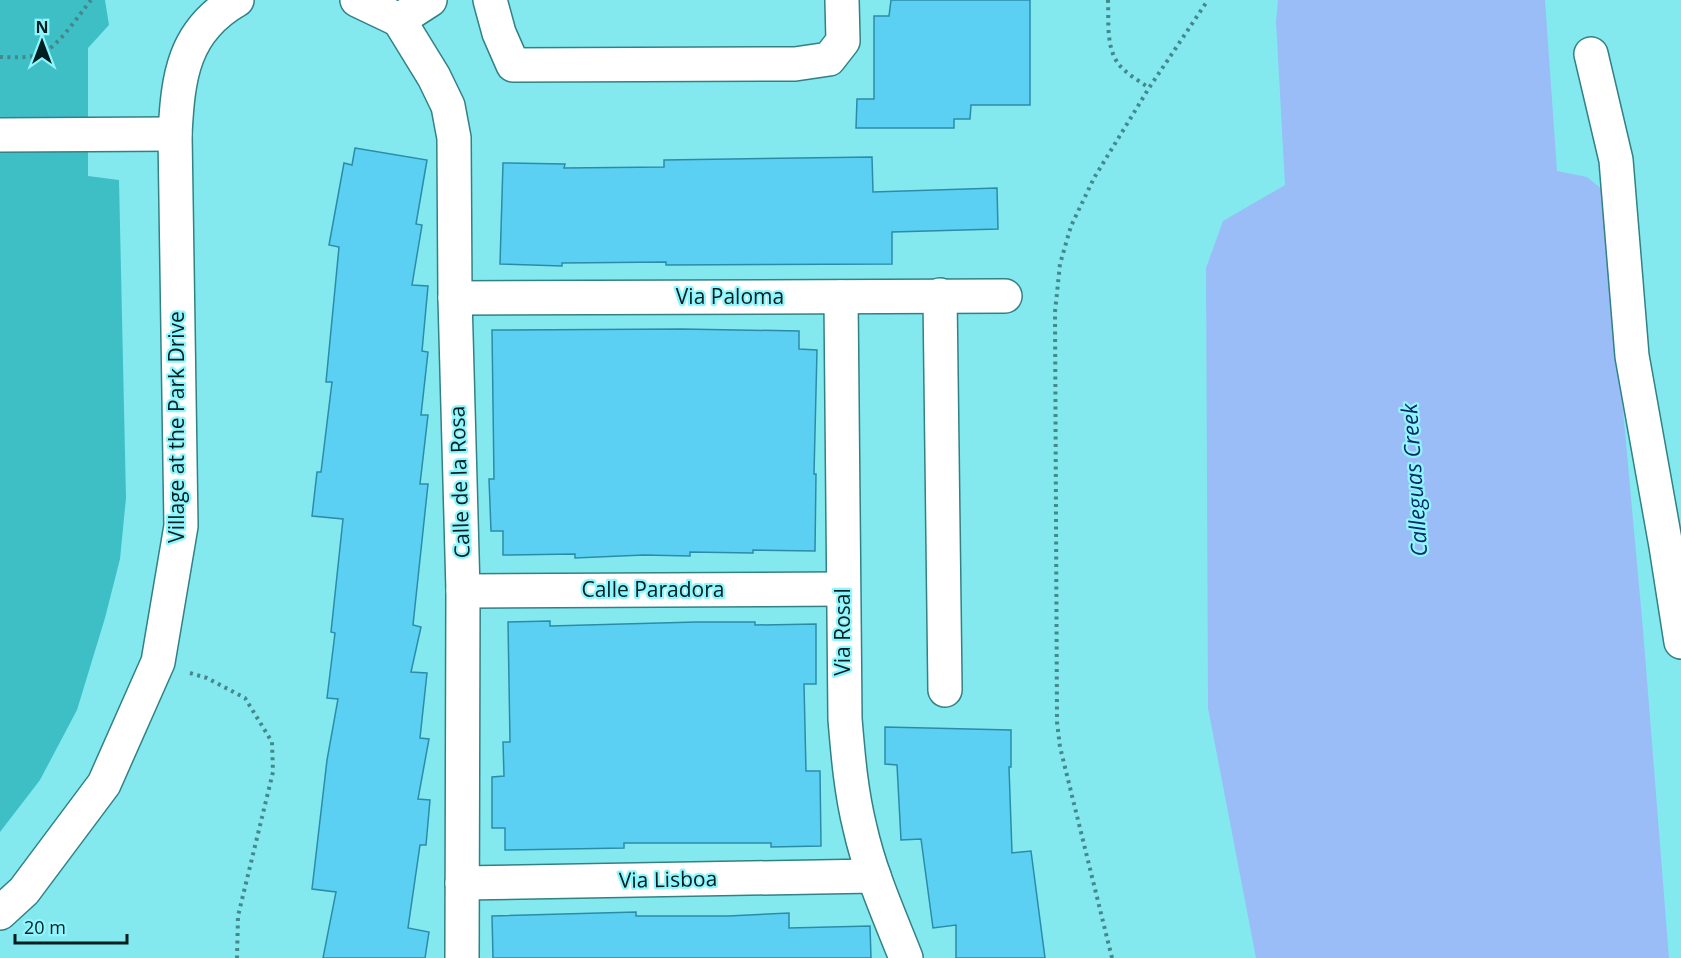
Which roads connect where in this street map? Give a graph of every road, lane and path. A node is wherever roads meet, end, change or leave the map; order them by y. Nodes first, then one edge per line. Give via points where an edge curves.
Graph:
1 (91, 0) edge
2 (357, 0) edge
3 (430, 0) edge
4 (490, 0) edge
5 (842, 0) edge
6 (1108, 0) edge
7 (1208, 0) edge
8 (228, 5) edge
9 (399, 20) junction
10 (1591, 54) dead end
11 (0, 57) edge
12 (1149, 88) junction
13 (175, 134) junction
14 (0, 135) edge
15 (940, 295) junction
16 (1005, 296) dead end
17 (841, 297) junction
18 (455, 298) junction
19 (843, 589) junction
20 (463, 591) junction
21 (1681, 642) edge
22 (158, 662) junction
23 (945, 690) dead end
24 (874, 876) junction
25 (462, 883) junction
26 (0, 913) edge
27 (237, 958) edge
28 (462, 958) edge
29 (906, 958) edge
30 (1112, 958) edge

1 - 11 path via 43,52 24,58
2 - 9 street
3 - 9 street
4 - 5 street via 513,65 795,64 829,59 843,41
6 - 12 path via 1113,55 1122,68
7 - 12 path
8 - 13 street, Village at the Park Drive via 196,36 184,64 177,93
9 - 18 street, Calle de la Rosa via 448,106 454,138
10 - 21 street via 1616,160 1632,356
12 - 30 path via 1094,178 1071,226 1060,264 1055,312 1057,722
13 - 14 street
13 - 22 street, Village at the Park Drive via 181,526
15 - 16 street, Via Paloma
15 - 17 street, Via Paloma
15 - 23 street
17 - 18 street, Via Paloma
17 - 19 street, Via Rosal
18 - 20 street, Calle de la Rosa
19 - 20 street, Calle Paradora
19 - 24 street, Via Rosal via 850,777
20 - 25 street, Calle de la Rosa
22 - 26 street, Village at the Park Drive via 104,784 24,891
22 - 27 path via 207,678 245,698 272,742 273,772 238,916
24 - 25 street, Via Lisboa
24 - 29 street, Via Rosal
25 - 28 street, Calle de la Rosa

